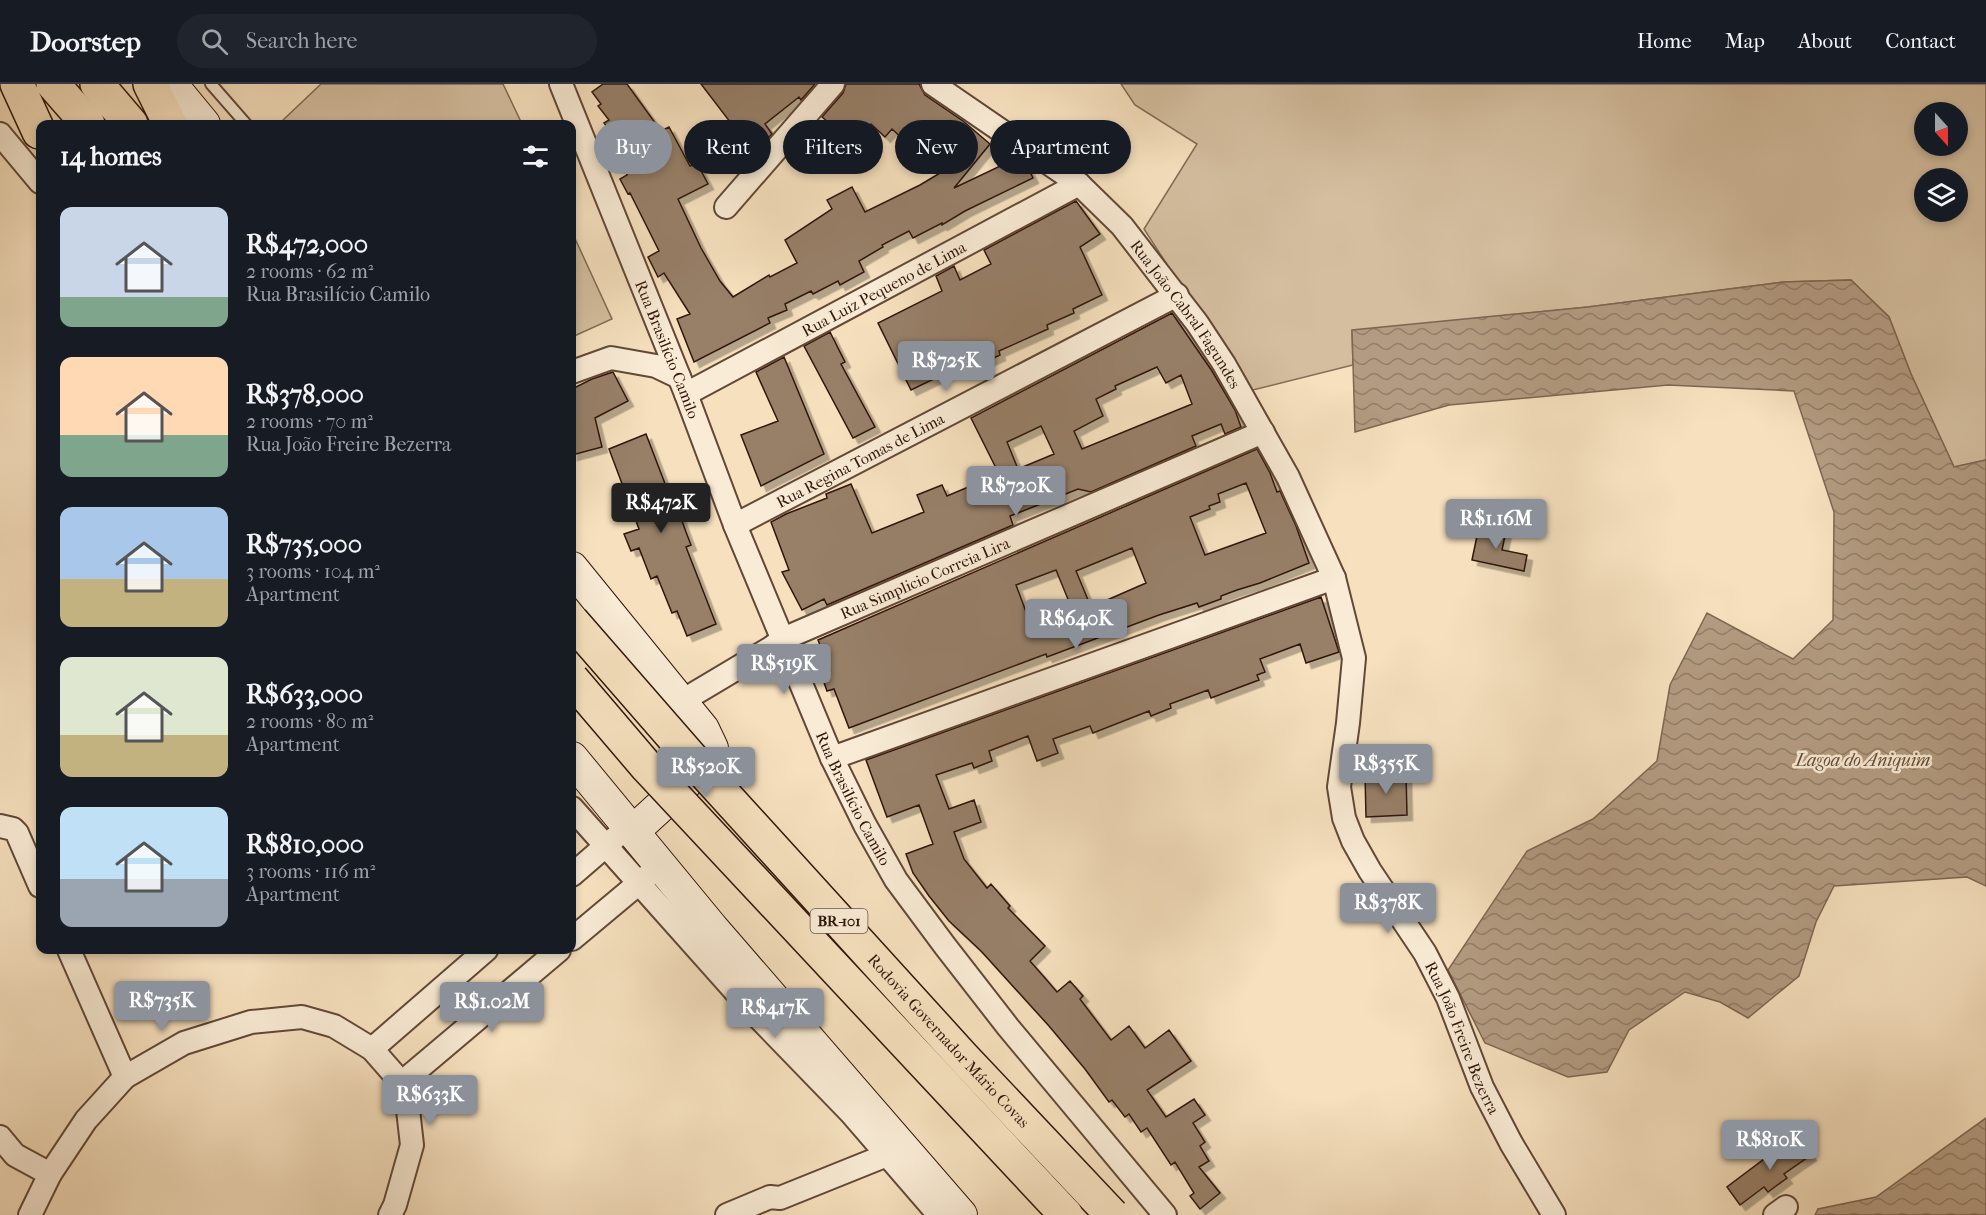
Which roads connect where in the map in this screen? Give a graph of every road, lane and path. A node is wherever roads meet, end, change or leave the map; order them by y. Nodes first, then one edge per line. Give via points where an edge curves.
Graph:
1 (17, 84) edge
2 (53, 84) edge
3 (97, 84) edge
4 (150, 84) edge
5 (171, 84) edge
6 (211, 84) edge
7 (561, 84) edge
8 (833, 84) edge
9 (933, 84) edge
10 (0, 85) edge
11 (84, 120) edge
12 (128, 120) edge
13 (168, 120) edge
14 (201, 120) edge
15 (242, 120) edge
16 (576, 120) edge
17 (576, 121) edge
18 (36, 124) edge
19 (36, 128) edge
20 (0, 134) edge
21 (36, 177) edge
22 (1079, 184) junction
23 (726, 207) dead end
24 (1177, 295) junction
25 (576, 371) edge
26 (683, 386) junction
27 (1263, 432) junction
28 (735, 525) junction
29 (576, 573) edge
30 (1334, 578) junction
31 (1346, 621) joint
32 (576, 626) edge
33 (783, 639) junction
34 (576, 684) edge
35 (682, 701) junction
36 (832, 758) junction
37 (576, 765) edge
38 (576, 810) edge
39 (0, 826) edge
40 (618, 836) junction
41 (576, 872) edge
42 (650, 874) junction
43 (36, 877) edge
44 (576, 936) edge
45 (71, 954) edge
46 (481, 954) edge
47 (554, 954) edge
48 (372, 1049) junction
49 (125, 1077) junction
50 (399, 1085) junction
51 (0, 1137) edge
52 (887, 1155) junction
53 (50, 1174) junction
54 (784, 1206) edge
55 (30, 1215) edge
56 (390, 1215) edge
57 (727, 1215) edge
58 (939, 1215) edge
59 (961, 1215) edge
60 (1066, 1215) edge
61 (1112, 1215) edge
62 (1165, 1215) edge
63 (1554, 1215) edge

1 - 18 highway
2 - 11 highway
3 - 12 highway
4 - 13 highway
5 - 14 main road
6 - 15 lane
7 - 16 street, Rua Brasilício Camilo
8 - 23 street
9 - 22 street, Rua João Cabral Fagundes
10 - 19 main road
17 - 26 street, Rua Brasilício Camilo
20 - 21 street
22 - 24 street, Rua João Cabral Fagundes via 1122,226
22 - 26 street, Rua Luiz Pequeno de Lima
24 - 27 street, Rua João Cabral Fagundes via 1224,364
24 - 28 street, Rua Regina Tomas de Lima
25 - 26 street via 610,358 656,366
26 - 28 street, Rua Brasilício Camilo
27 - 30 street, Rua João Cabral Fagundes
27 - 33 street, Rua Simplicio Correia Lira
28 - 33 street, Rua Brasilício Camilo
29 - 35 main road
30 - 31 street, Rua João Cabral Fagundes
30 - 36 street
31 - 63 street, Rua João Freire Bezerra via 1354,657 1339,788 1344,818 1370,871 1425,953 1448,998 1482,1086
32 - 61 highway, Rodovia Governador Mário Covas / BR-101, bridge via 701,769
33 - 35 street, Rua Simplicio Correia Lira
33 - 36 street, Rua Brasilício Camilo
34 - 60 highway, BR-101, bridge via 647,767
35 - 40 main road via 703,729 712,748 711,760 640,825
36 - 62 street, Rua Brasilício Camilo via 896,879 1008,1027
37 - 40 main road
38 - 40 street
39 - 43 street via 17,833
40 - 41 street
40 - 42 main road
42 - 44 street
42 - 52 street via 760,1019
42 - 59 main road via 721,938
45 - 49 street
46 - 48 street
47 - 50 street
48 - 49 street via 334,1026 302,1017 251,1022 184,1043
48 - 50 street
49 - 53 street via 86,1120
50 - 56 street via 407,1101 412,1145
51 - 53 street via 15,1155
52 - 54 street
52 - 58 street
53 - 55 street
54 - 57 street via 771,1197

